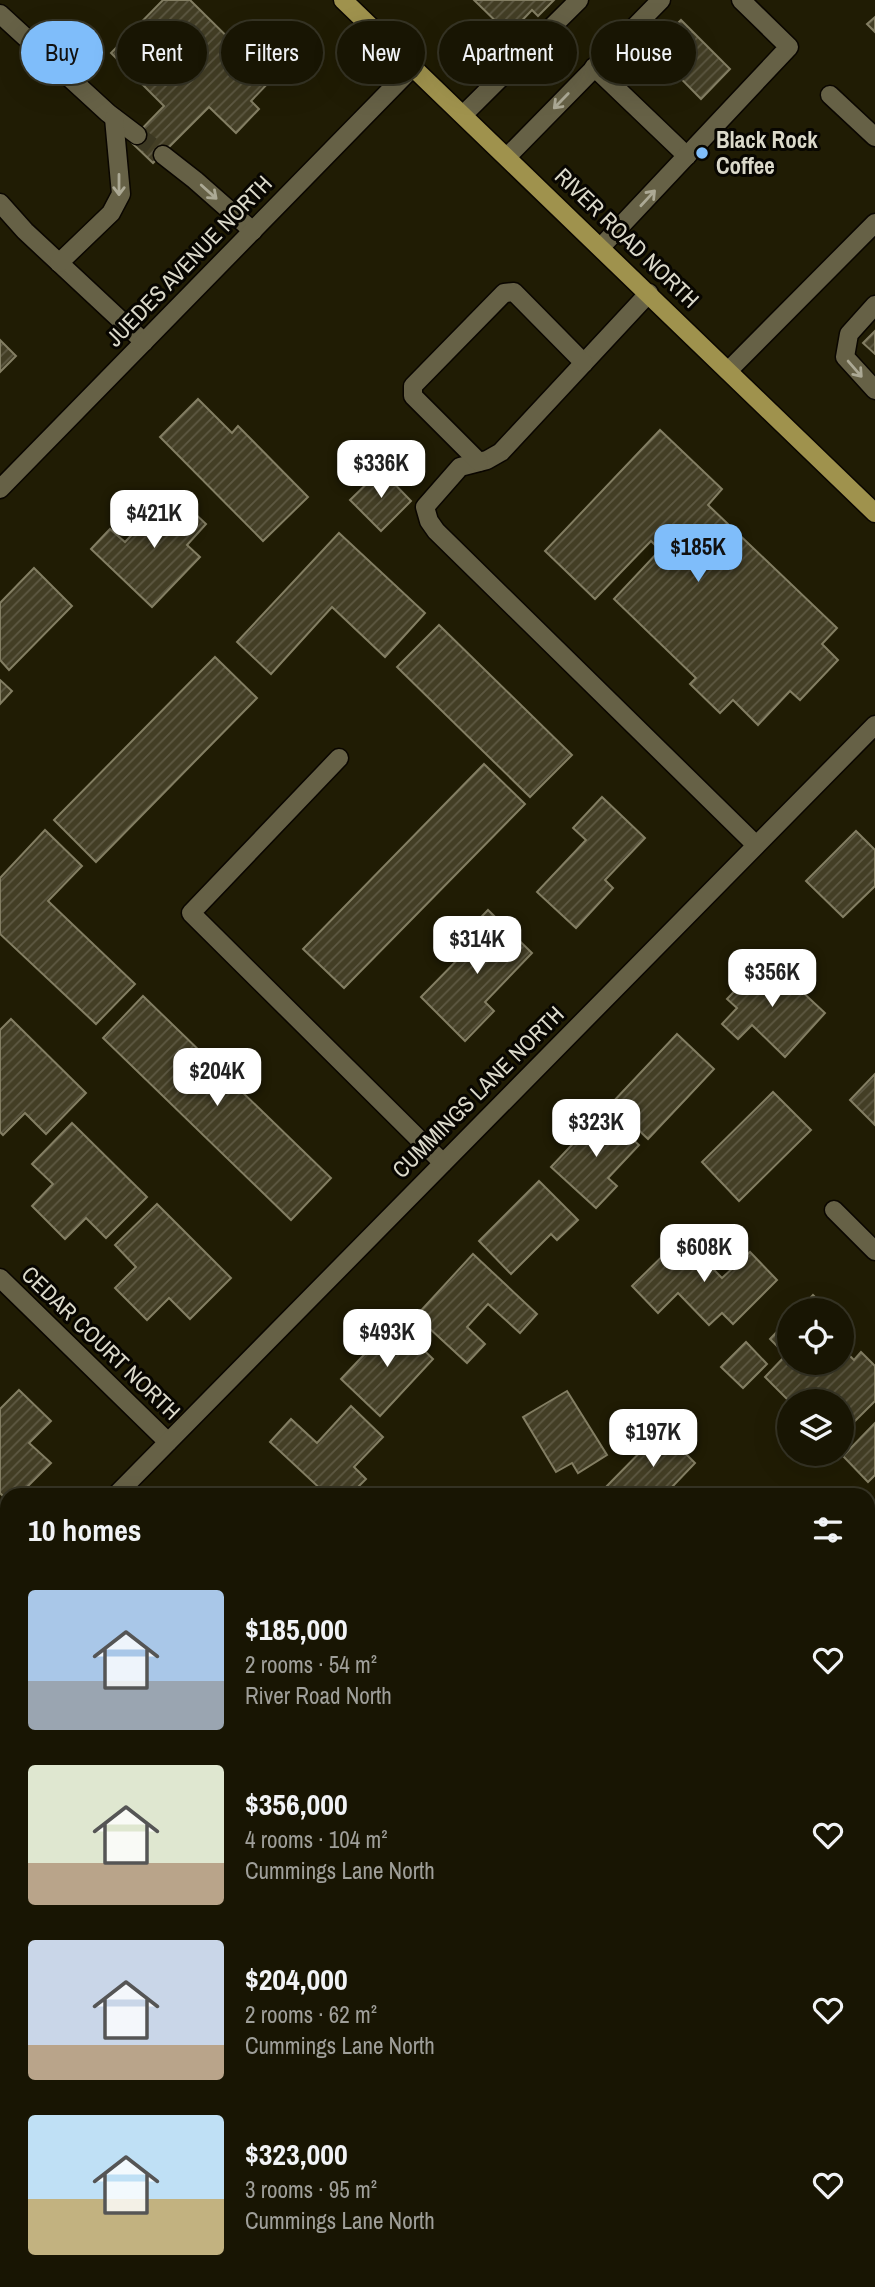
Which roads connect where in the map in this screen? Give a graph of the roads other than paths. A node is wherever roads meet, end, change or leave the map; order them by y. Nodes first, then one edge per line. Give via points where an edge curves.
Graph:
1 (9, 0) edge
2 (343, 0) edge
3 (579, 0) edge
4 (661, 0) edge
5 (741, 0) edge
6 (0, 11) edge
7 (365, 21) edge
8 (640, 21) edge
9 (591, 70) edge
10 (425, 78) edge
11 (397, 84) edge
12 (612, 84) edge
13 (831, 95) dead end
14 (463, 115) junction
15 (114, 118) junction
16 (137, 135) tunnel mouth
17 (875, 137) edge
18 (163, 155) tunnel mouth
19 (687, 156) junction
20 (507, 157) junction
21 (0, 204) edge
22 (875, 223) edge
23 (253, 231) junction
24 (601, 247) junction
25 (59, 263) junction
26 (649, 293) junction
27 (875, 305) edge
28 (144, 342) junction
29 (584, 363) junction
30 (729, 370) junction
31 (875, 390) edge
32 (479, 462) junction
33 (0, 489) edge
34 (875, 513) edge
35 (875, 725) edge
36 (339, 758) dead end
37 (756, 845) junction
38 (443, 1163) junction
39 (834, 1210) dead end
40 (875, 1251) edge
41 (0, 1278) edge
42 (168, 1442) junction
43 (123, 1488) edge

1 - 6 street
2 - 7 main road, RIVER ROAD NORTH
3 - 14 street
4 - 8 street
5 - 19 street via 789,47
6 - 15 street
9 -> 20 street
10 - 14 main road, RIVER ROAD NORTH
11 - 23 street, JUEDES AVENUE NORTH
12 - 19 street
13 - 17 street
14 - 20 main road, RIVER ROAD NORTH
15 - 16 street
15 -> 25 street via 121,194 111,213
18 -> 23 street
24 -> 19 street
20 - 24 main road, RIVER ROAD NORTH
21 - 25 street
22 - 30 street
23 - 28 street, JUEDES AVENUE NORTH
24 - 26 main road, RIVER ROAD NORTH
25 - 28 street
26 - 29 street
26 - 30 main road, RIVER ROAD NORTH
27 -> 31 street via 849,334 845,356
28 - 33 street, JUEDES AVENUE NORTH
29 - 32 street via 501,452
29 - 32 street via 514,292 504,293 413,386 413,396
30 - 34 main road, RIVER ROAD NORTH
32 - 37 street via 460,467 425,507 436,531
35 - 37 street, CUMMINGS LANE NORTH
36 - 38 street via 191,913
37 - 38 street, CUMMINGS LANE NORTH
38 - 42 street, CUMMINGS LANE NORTH
39 - 40 street
41 - 42 street, CEDAR COURT NORTH
42 - 43 street, CUMMINGS LANE NORTH

